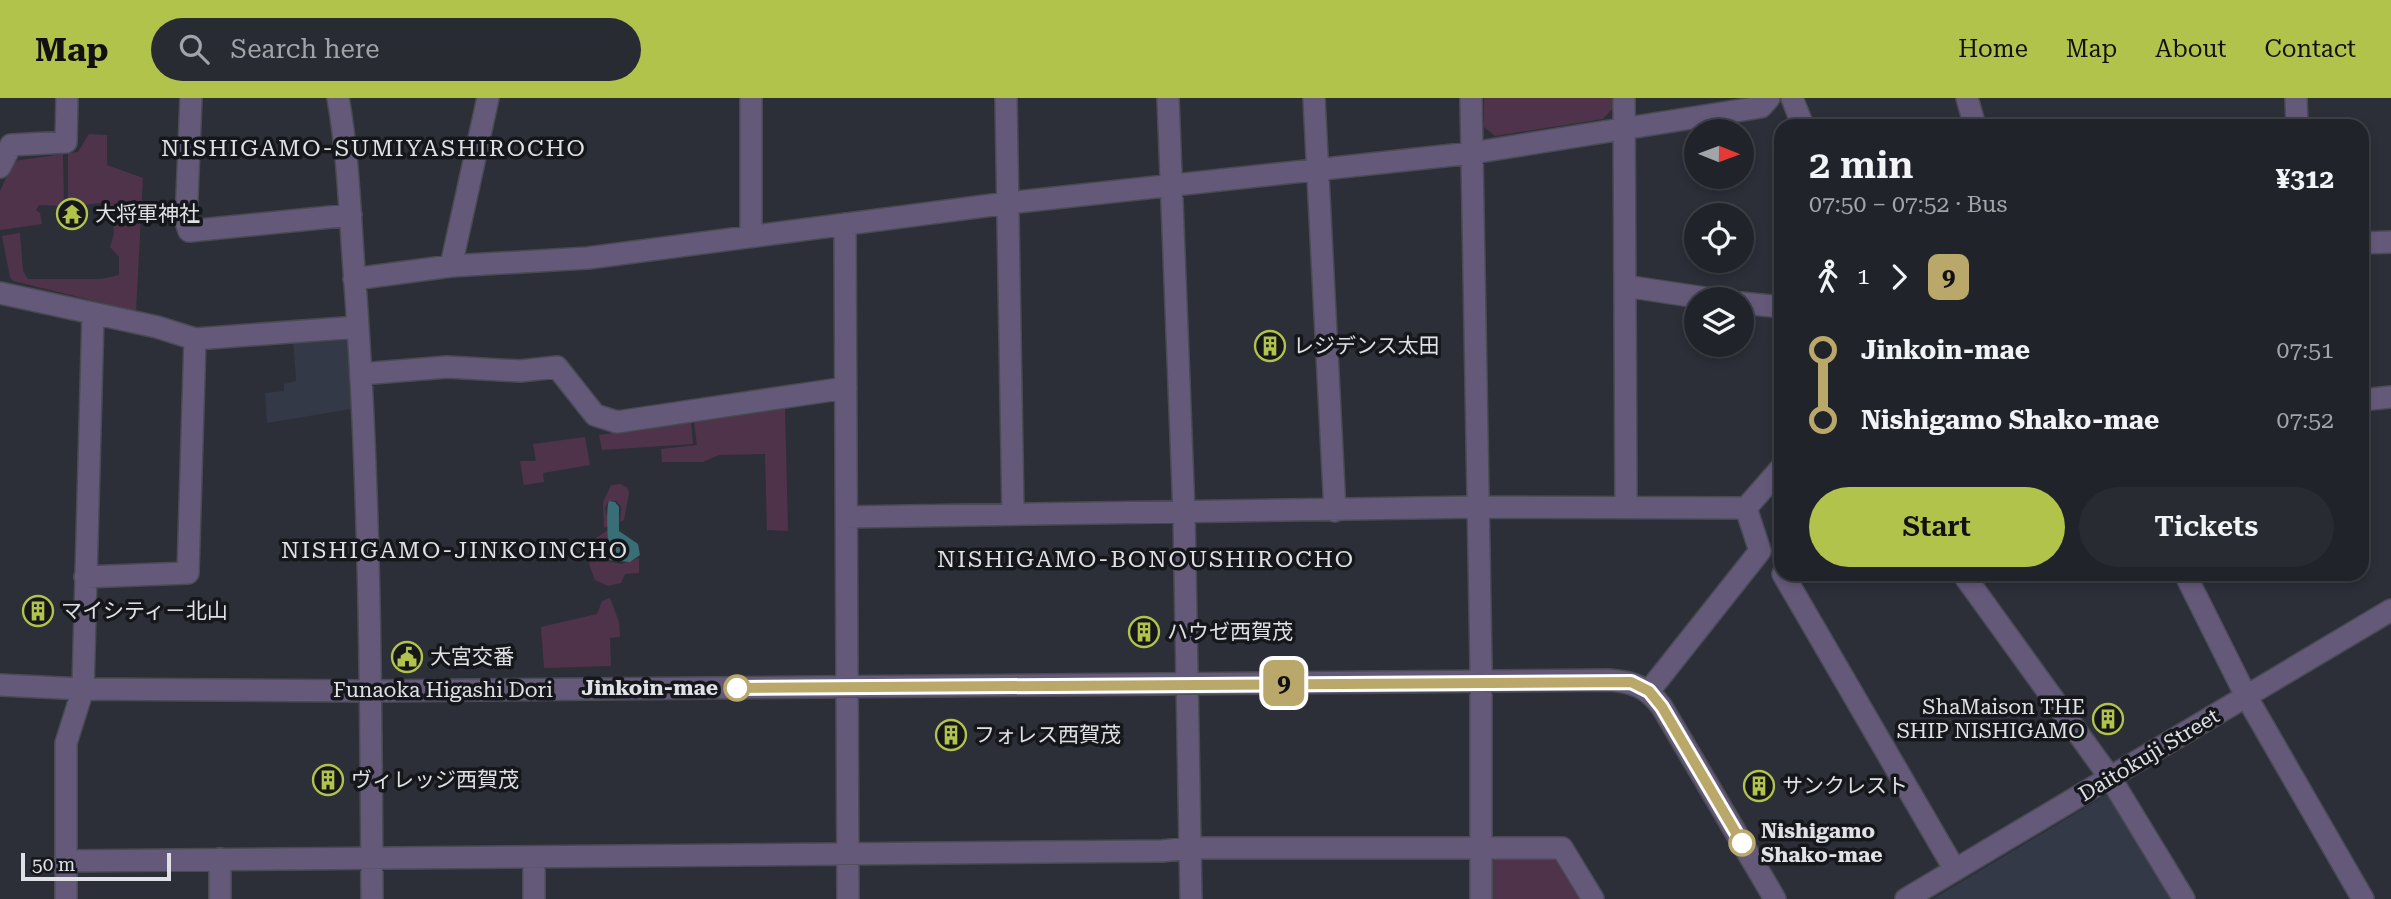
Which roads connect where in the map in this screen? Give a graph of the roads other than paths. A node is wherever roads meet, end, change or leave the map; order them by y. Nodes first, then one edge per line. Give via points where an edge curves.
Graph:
1 (66, 98) edge
2 (191, 98) edge
3 (338, 98) edge
4 (488, 98) edge
5 (751, 98) edge
6 (1006, 98) edge
7 (1168, 98) edge
8 (1314, 98) edge
9 (1471, 98) edge
10 (1624, 98) edge
11 (1769, 98) edge
12 (1792, 98) edge
13 (1967, 98) edge
14 (2295, 98) edge
15 (1800, 119) edge
16 (1973, 119) edge
17 (2296, 119) edge
18 (1625, 128) junction
19 (1472, 153) junction
20 (0, 167) edge
21 (1318, 168) junction
22 (1171, 184) junction
23 (1009, 204) junction
24 (351, 215) junction
25 (845, 224) junction
26 (751, 235) junction
27 (2391, 242) edge
28 (2369, 243) edge
29 (451, 266) junction
30 (355, 279) junction
31 (1625, 286) junction
32 (0, 291) edge
33 (1684, 295) edge
34 (1754, 304) edge
35 (1774, 306) edge
36 (93, 315) junction
37 (358, 327) junction
38 (195, 339) junction
39 (361, 374) junction
40 (846, 388) junction
41 (2391, 397) edge
42 (2369, 399) edge
43 (1774, 476) edge
44 (1626, 506) junction
45 (1478, 507) junction
46 (1746, 508) junction
47 (1335, 511) junction
48 (1184, 513) junction
49 (1013, 514) junction
50 (847, 517) junction
51 (1760, 551) junction
52 (1774, 565) edge
53 (85, 577) junction
54 (1787, 581) edge
55 (1968, 581) edge
56 (2188, 581) edge
57 (2388, 618) edge
58 (1480, 681) junction
59 (1186, 684) junction
60 (0, 685) edge
61 (848, 686) junction
62 (83, 689) junction
63 (372, 691) junction
64 (1649, 691) junction
65 (2246, 696) junction
66 (2112, 779) junction
67 (1190, 848) junction
68 (1481, 849) junction
69 (848, 853) junction
70 (534, 857) junction
71 (220, 859) junction
72 (372, 860) junction
73 (66, 861) junction
74 (1955, 870) junction
75 (66, 899) edge
76 (220, 899) edge
77 (372, 899) edge
78 (534, 899) edge
79 (848, 899) edge
80 (1191, 899) edge
81 (1481, 899) edge
82 (1592, 899) edge
83 (1774, 899) edge
84 (1906, 899) edge
85 (2184, 899) edge
86 (2362, 899) edge

1 - 20 street via 66,142 11,145
2 - 24 street via 189,230
3 - 24 street
4 - 29 street
5 - 26 street
6 - 23 street
7 - 22 street
8 - 21 street
9 - 19 street
10 - 18 street
11 - 18 street via 1760,107
12 - 15 street
13 - 16 street
14 - 17 street
18 - 19 street
18 - 31 street
19 - 21 street
19 - 45 street
21 - 22 street
21 - 47 street
22 - 23 street
22 - 48 street
23 - 25 street
23 - 49 street
24 - 30 street
25 - 26 street
25 - 40 street
26 - 29 street via 588,258
27 - 28 street
29 - 30 street
30 - 37 street
31 - 33 street
31 - 44 street
32 - 36 street
34 - 35 street
36 - 38 street
36 - 53 street
37 - 38 street
37 - 39 street
38 - 53 street via 188,573
39 - 40 street via 447,367 520,371 557,367 595,415 617,422
39 - 63 street
40 - 50 street
41 - 42 street
43 - 46 street
44 - 45 street
44 - 46 street
45 - 47 street
45 - 58 street
46 - 51 street
47 - 48 street
48 - 49 street
48 - 59 street
49 - 50 street
50 - 61 street
51 - 52 street
51 - 64 street
53 - 62 street
54 - 74 street
55 - 66 street
56 - 65 street
57 - 65 street, Daitokuji Street
58 - 59 street, Funaoka Higashi Dori
58 - 64 street, Funaoka Higashi Dori via 1609,680 1631,682
58 - 68 street
59 - 61 street, Funaoka Higashi Dori
59 - 67 street
60 - 62 street, Funaoka Higashi Dori
61 - 63 street, Funaoka Higashi Dori
61 - 69 street
62 - 63 street, Funaoka Higashi Dori
62 - 73 street via 66,743
63 - 72 street
64 - 83 street
65 - 66 street, Daitokuji Street
65 - 86 street
66 - 74 street, Daitokuji Street
66 - 85 street
67 - 68 street
67 - 69 street
67 - 80 street
68 - 81 street
68 - 82 street via 1562,848
69 - 70 street
69 - 79 street
70 - 72 street
70 - 78 street
71 - 72 street
71 - 73 street
71 - 76 street
72 - 77 street
73 - 75 street
74 - 84 street, Daitokuji Street

